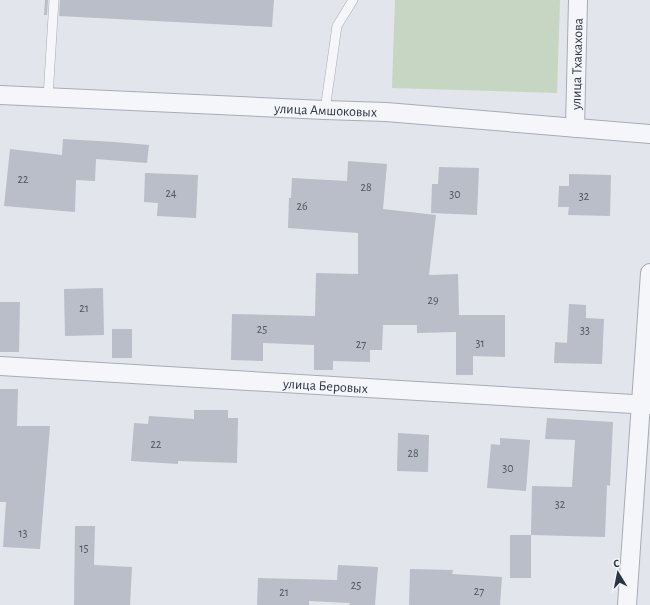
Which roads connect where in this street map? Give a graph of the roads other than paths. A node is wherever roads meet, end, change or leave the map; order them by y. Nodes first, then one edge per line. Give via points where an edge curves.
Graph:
1 (54, 0) edge
2 (353, 0) edge
3 (578, 0) edge
4 (0, 95) edge
5 (48, 97) junction
6 (325, 110) junction
7 (575, 128) junction
8 (650, 134) edge
9 (650, 273) edge
10 (0, 366) edge
11 (645, 405) edge
12 (627, 605) edge

1 - 5 lane
2 - 6 lane via 337,26
3 - 7 street, улица Тхакахова
4 - 5 street, улица Амшоковых
5 - 6 street, улица Амшоковых
6 - 7 street, улица Амшоковых via 386,112
7 - 8 street, улица Амшоковых
9 - 11 street
10 - 11 street, улица Беровых
11 - 12 street

